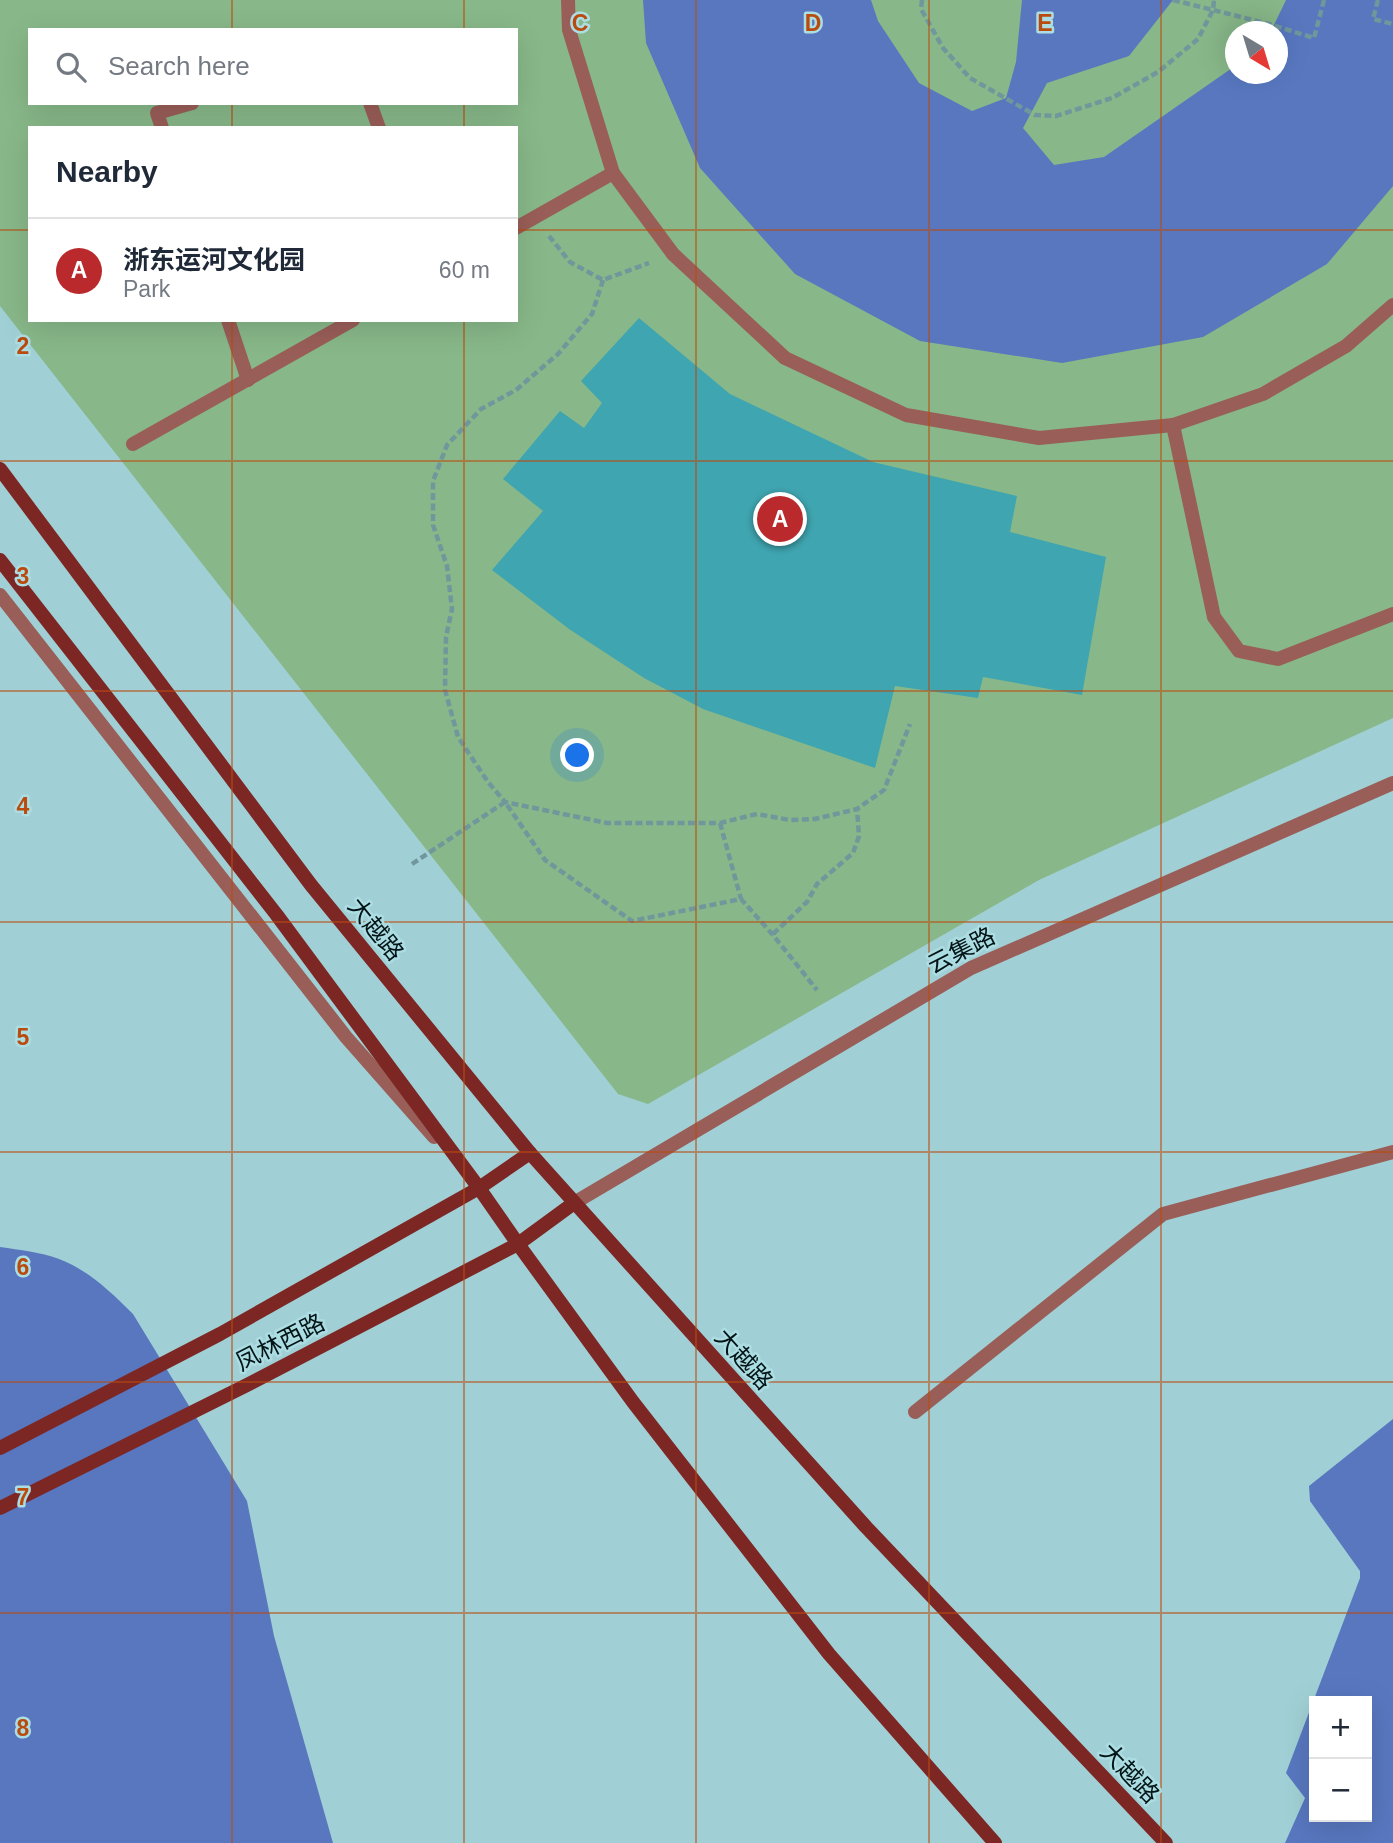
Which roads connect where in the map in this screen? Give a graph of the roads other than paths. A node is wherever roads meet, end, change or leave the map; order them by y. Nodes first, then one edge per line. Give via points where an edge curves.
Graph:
1 (568, 0) edge
2 (185, 105) edge
3 (371, 105) edge
4 (161, 126) edge
5 (378, 126) edge
6 (613, 173) junction
7 (518, 227) edge
8 (1393, 306) edge
9 (229, 322) edge
10 (350, 322) edge
11 (248, 380) junction
12 (1173, 425) junction
13 (133, 444) dead end
14 (0, 469) edge
15 (0, 560) edge
16 (0, 595) edge
17 (1393, 614) edge
18 (1393, 783) edge
19 (1393, 1152) edge
20 (530, 1153) junction
21 (479, 1188) junction
22 (574, 1203) junction
23 (518, 1244) junction
24 (915, 1412) dead end
25 (0, 1448) edge
26 (0, 1508) edge
27 (995, 1843) edge
28 (1166, 1843) edge

1 - 6 street via 569,30
2 - 4 street via 157,113
3 - 5 street
6 - 7 street
6 - 12 street via 673,254 785,358 906,415 1039,438
8 - 12 street via 1346,346 1263,394
9 - 11 street
10 - 11 street
11 - 13 street
12 - 17 street via 1214,617 1239,651 1278,659
14 - 20 main road, 大越路 via 311,885
15 - 21 main road via 276,914
16 - 21 street via 346,1037
18 - 22 street, 云集路 via 971,968
19 - 24 street via 1163,1214
20 - 21 main road, 凤林西路
20 - 22 main road, 大越路
21 - 23 main road
21 - 25 main road, 凤林西路 via 220,1334
22 - 23 main road, 凤林西路
22 - 28 main road, 大越路 via 866,1527
23 - 26 main road, 凤林西路
23 - 27 main road via 633,1402 829,1654

